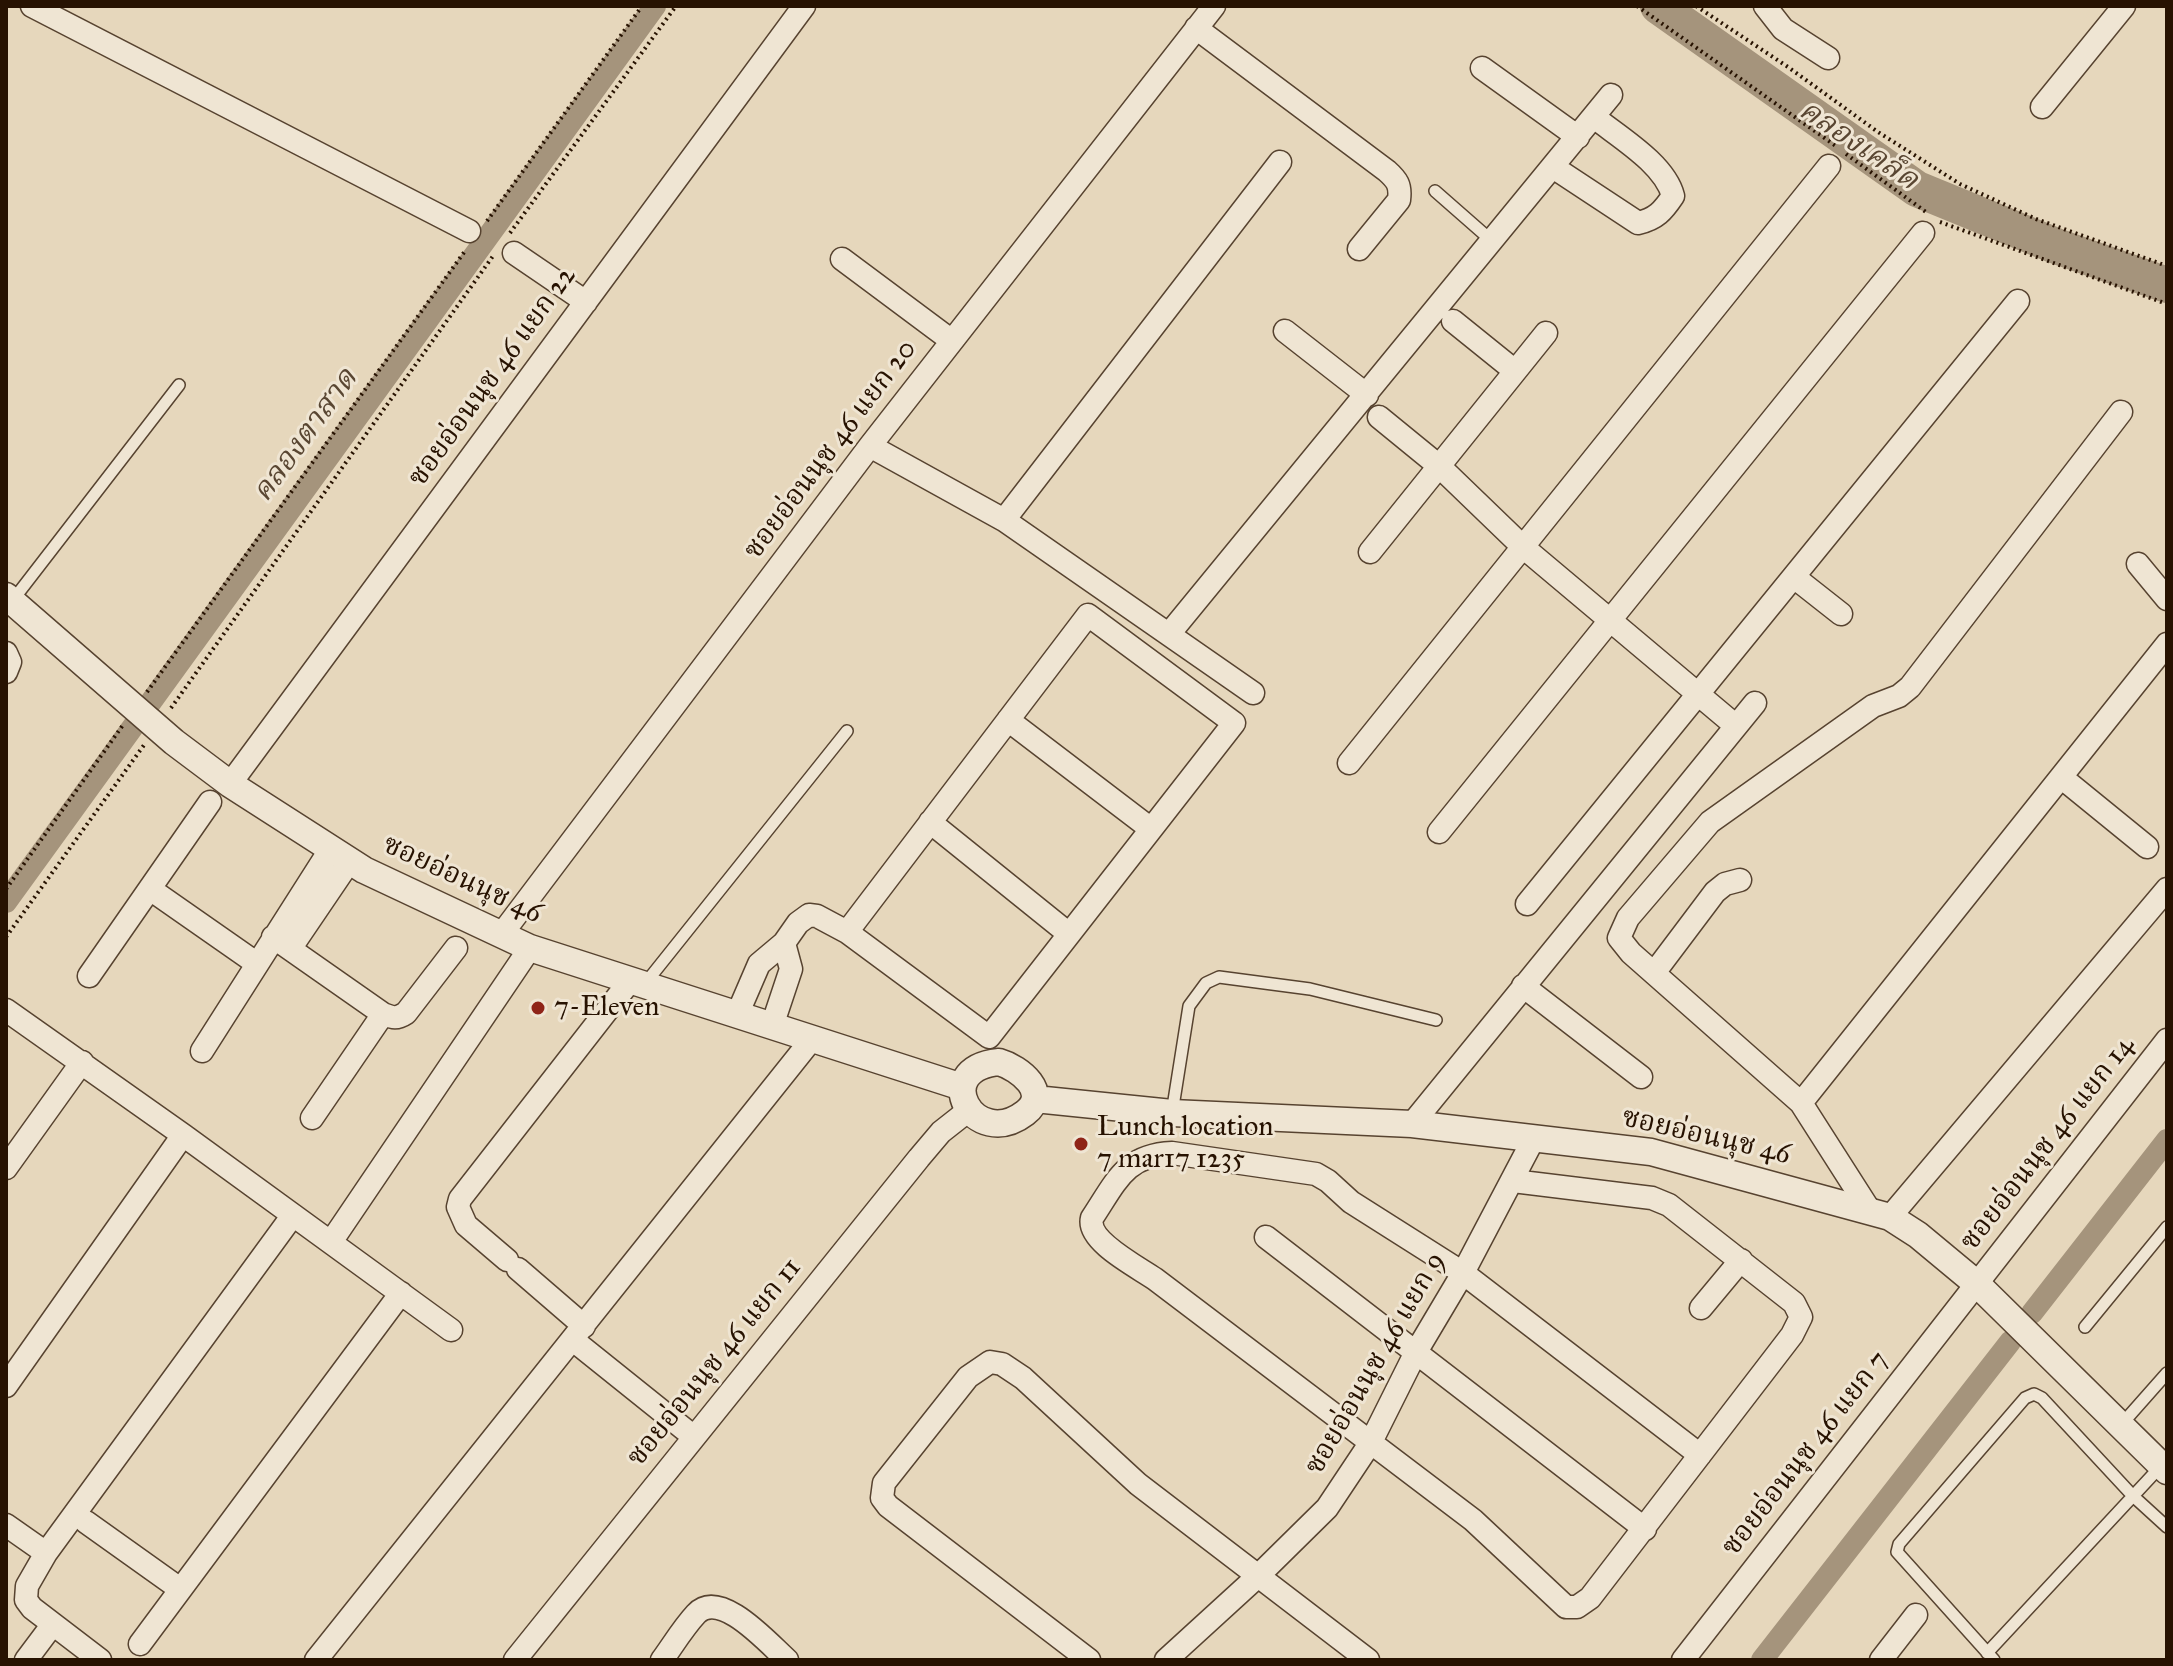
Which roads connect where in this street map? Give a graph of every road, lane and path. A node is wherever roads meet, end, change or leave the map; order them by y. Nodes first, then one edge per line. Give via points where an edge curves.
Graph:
1 (32, 6) edge
2 (642, 6) edge
3 (676, 6) edge
4 (804, 6) edge
5 (1214, 6) edge
6 (1637, 6) edge
7 (1696, 6) edge
8 (1765, 6) edge
9 (2124, 6) edge
10 (76, 15) edge
11 (1196, 28) junction
12 (1828, 58) dead end
13 (1482, 68) dead end
14 (1611, 95) dead end
15 (2042, 107) dead end
16 (1594, 117) junction
17 (1578, 137) junction
18 (1280, 162) dead end
19 (1829, 166) dead end
20 (1553, 167) junction
21 (1435, 191) dead end
22 (1923, 233) dead end
23 (474, 235) junction
24 (1492, 242) junction
25 (505, 248) junction
26 (1359, 249) dead end
27 (842, 259) dead end
28 (2167, 266) edge
29 (2018, 301) dead end
30 (586, 302) junction
31 (2167, 304) edge
32 (1453, 321) dead end
33 (1285, 331) dead end
34 (1546, 333) dead end
35 (952, 341) junction
36 (1515, 371) junction
37 (179, 385) dead end
38 (1367, 395) junction
39 (2121, 412) dead end
40 (1379, 417) dead end
41 (870, 446) junction
42 (1439, 466) junction
43 (1004, 520) junction
44 (1523, 547) junction
45 (1370, 552) dead end
46 (2138, 564) dead end
47 (1794, 577) junction
48 (9, 598) edge
49 (2167, 599) edge
50 (1841, 614) dead end
51 (1609, 621) junction
52 (1169, 634) junction
53 (2167, 644) edge
54 (6, 653) edge
55 (6, 672) edge
56 (1253, 693) dead end
57 (1698, 696) junction
58 (1755, 703) dead end
59 (132, 707) junction
60 (1008, 720) junction
61 (1736, 726) junction
62 (847, 731) dead end
63 (166, 735) junction
64 (1349, 763) dead end
65 (2061, 777) junction
66 (230, 784) junction
67 (210, 802) dead end
68 (930, 822) junction
69 (1151, 829) junction
70 (1439, 832) dead end
71 (2147, 847) dead end
72 (340, 856) junction
73 (1740, 880) dead end
74 (6, 889) edge
75 (150, 889) junction
76 (2167, 889) edge
77 (1527, 904) dead end
78 (847, 932) junction
79 (1069, 934) junction
80 (501, 935) junction
81 (6, 937) edge
82 (282, 943) junction
83 (784, 943) junction
84 (456, 948) dead end
85 (530, 948) junction
86 (256, 963) junction
87 (1654, 973) junction
88 (89, 976) dead end
89 (637, 983) junction
90 (1523, 986) junction
91 (6, 1010) edge
92 (383, 1014) junction
93 (737, 1015) junction
94 (1436, 1020) dead end
95 (772, 1026) junction
96 (812, 1039) junction
97 (2167, 1040) edge
98 (202, 1051) dead end
99 (82, 1062) junction
100 (1641, 1077) dead end
101 (965, 1099) junction
102 (1035, 1099) junction
103 (1801, 1103) junction
104 (1172, 1113) junction
105 (312, 1118) dead end
106 (1412, 1124) junction
107 (183, 1135) junction
108 (1534, 1138) junction
109 (6, 1168) edge
110 (1513, 1181) junction
111 (1880, 1214) junction
112 (293, 1215) junction
113 (2167, 1227) edge
114 (1266, 1237) dead end
115 (331, 1242) junction
116 (1741, 1260) junction
117 (1463, 1273) junction
118 (1977, 1284) junction
119 (401, 1293) junction
120 (1701, 1308) dead end
121 (2085, 1327) dead end
122 (451, 1330) dead end
123 (579, 1333) junction
124 (1416, 1352) junction
125 (2167, 1373) edge
126 (6, 1386) edge
127 (2120, 1425) junction
128 (694, 1437) junction
129 (1371, 1442) junction
130 (1700, 1455) junction
131 (2164, 1468) edge
132 (2133, 1496) junction
133 (86, 1522) dead end
134 (6, 1525) edge
135 (2167, 1527) edge
136 (1645, 1529) junction
137 (46, 1553) junction
138 (1258, 1576) junction
139 (180, 1589) junction
140 (1916, 1615) dead end
141 (53, 1624) junction
142 (140, 1644) dead end
143 (1990, 1656) edge
144 (26, 1660) edge
145 (100, 1660) edge
146 (316, 1660) edge
147 (515, 1660) edge
148 (662, 1660) edge
149 (787, 1660) edge
150 (1089, 1660) edge
151 (1166, 1660) edge
152 (1368, 1660) edge
153 (1683, 1660) edge
154 (1881, 1660) edge

1 - 10 street
2 - 23 path
3 - 25 path
4 - 30 street, ซอยอ่อนนุช 46 แยก 22
5 - 11 street, ซอยอ่อนนุช 46 แยก 20
6 - 31 path via 1942,224
7 - 28 path via 1960,184 2036,219
8 - 12 street via 1783,29
9 - 15 street
10 - 23 street
11 - 26 street via 1398,181 1399,200
11 - 35 street, ซอยอ่อนนุช 46 แยก 20
13 - 17 street
14 - 16 street
16 - 17 street
16 - 20 street via 1656,167 1670,185 1673,196 1664,209 1653,220 1638,223
17 - 20 street
18 - 43 street
19 - 44 street
20 - 24 street
21 - 24 lane
22 - 51 street
23 - 59 path
24 - 38 street
25 - 30 street
25 - 63 path
27 - 35 street
29 - 47 street
30 - 66 street, ซอยอ่อนนุช 46 แยก 22
32 - 36 street
33 - 38 street
34 - 36 street
35 - 41 street, ซอยอ่อนนุช 46 แยก 20
36 - 42 street
37 - 48 lane
38 - 52 street
39 - 87 street via 1910,687 1873,706 1710,822 1628,918 1619,938
40 - 42 street
41 - 43 street
41 - 80 street, ซอยอ่อนนุช 46 แยก 20
42 - 44 street
42 - 45 street
43 - 52 street
44 - 51 street
44 - 64 street
46 - 49 street
47 - 50 street
47 - 57 street
48 - 59 street, ซอยอ่อนนุช 46
51 - 57 street
51 - 70 street
52 - 56 street
53 - 65 street
54 - 55 street
57 - 61 street
57 - 77 street
58 - 61 street
59 - 63 street, ซอยอ่อนนุช 46
59 - 74 path
60 - 68 street
60 - 69 street
60 - 69 street via 1088,615 1234,723
61 - 90 street
62 - 89 lane
63 - 66 street, ซอยอ่อนนุช 46
63 - 81 path
65 - 71 street
65 - 103 street
66 - 72 street, ซอยอ่อนนุช 46
67 - 75 street
68 - 78 street
68 - 79 street
69 - 79 street
72 - 80 street, ซอยอ่อนนุช 46
72 - 82 street
73 - 87 street via 1715,892
75 - 86 street
75 - 88 street
76 - 111 street
78 - 79 street via 989,1037
78 - 83 street via 809,915
80 - 85 street, ซอยอ่อนนุช 46
82 - 86 street
82 - 92 street
83 - 93 street via 759,964
83 - 95 street via 791,969
84 - 92 street via 406,1013 399,1018
85 - 89 street, ซอยอ่อนนุช 46
85 - 115 street
86 - 98 street
87 - 103 street
89 - 93 street, ซอยอ่อนนุช 46
89 - 123 street via 458,1207 466,1225
90 - 100 street
90 - 106 street
91 - 99 street
92 - 105 street
93 - 95 street, ซอยอ่อนนุช 46
94 - 104 lane via 1310,989 1219,977 1206,983 1189,1006
95 - 96 street, ซอยอ่อนนุช 46
96 - 101 street, ซอยอ่อนนุช 46
96 - 123 street
97 - 118 street, ซอยอ่อนนุช 46 แยก 14
99 - 107 street
99 - 109 street
101 - 102 street via 987,1122 999,1125 1023,1115
101 - 102 street via 973,1070 999,1062 1025,1075
101 - 128 street, ซอยอ่อนนุช 46 แยก 11
102 - 104 street, ซอยอ่อนนุช 46
103 - 111 street
104 - 106 street, ซอยอ่อนนุช 46
106 - 108 street, ซอยอ่อนนุช 46
107 - 112 street
107 - 126 street
108 - 110 street, ซอยอ่อนนุช 46 แยก 9
108 - 111 street, ซอยอ่อนนุช 46 via 1651,1152
110 - 116 street via 1652,1198 1684,1215
110 - 117 street, ซอยอ่อนนุช 46 แยก 9
111 - 118 street, ซอยอ่อนนุช 46 via 1918,1235
112 - 115 street
112 - 137 street
113 - 121 lane
114 - 124 street
115 - 119 street
116 - 120 street
116 - 130 street via 1794,1303 1801,1317
117 - 124 street, ซอยอ่อนนุช 46 แยก 9
117 - 129 street via 1316,1174 1152,1154 1122,1173 1092,1218 1099,1239
117 - 130 street
118 - 127 street, ซอยอ่อนนุช 46
118 - 153 street, ซอยอ่อนนุช 46 แยก 7
119 - 122 street
119 - 139 street
123 - 128 street
123 - 146 street
124 - 129 street, ซอยอ่อนนุช 46 แยก 9
124 - 136 street
125 - 127 lane
127 - 131 street, ซอยอ่อนนุช 46
128 - 147 street, ซอยอ่อนนุช 46 แยก 11
129 - 136 street via 1473,1520 1566,1607 1590,1598
129 - 138 street, ซอยอ่อนนุช 46 แยก 9 via 1327,1508
130 - 136 street
131 - 132 lane
132 - 135 lane
132 - 143 lane
132 - 143 lane via 2042,1398 2025,1398 1897,1552
133 - 139 street
134 - 137 street
137 - 141 street via 24,1593 32,1608
138 - 150 street via 1138,1484 1023,1378 990,1362 968,1377 884,1483 882,1498
138 - 151 street, ซอยอ่อนนุช 46 แยก 9
138 - 152 street
139 - 142 street
140 - 154 street
141 - 144 street
141 - 145 street
148 - 149 street via 696,1614 713,1606 731,1613

